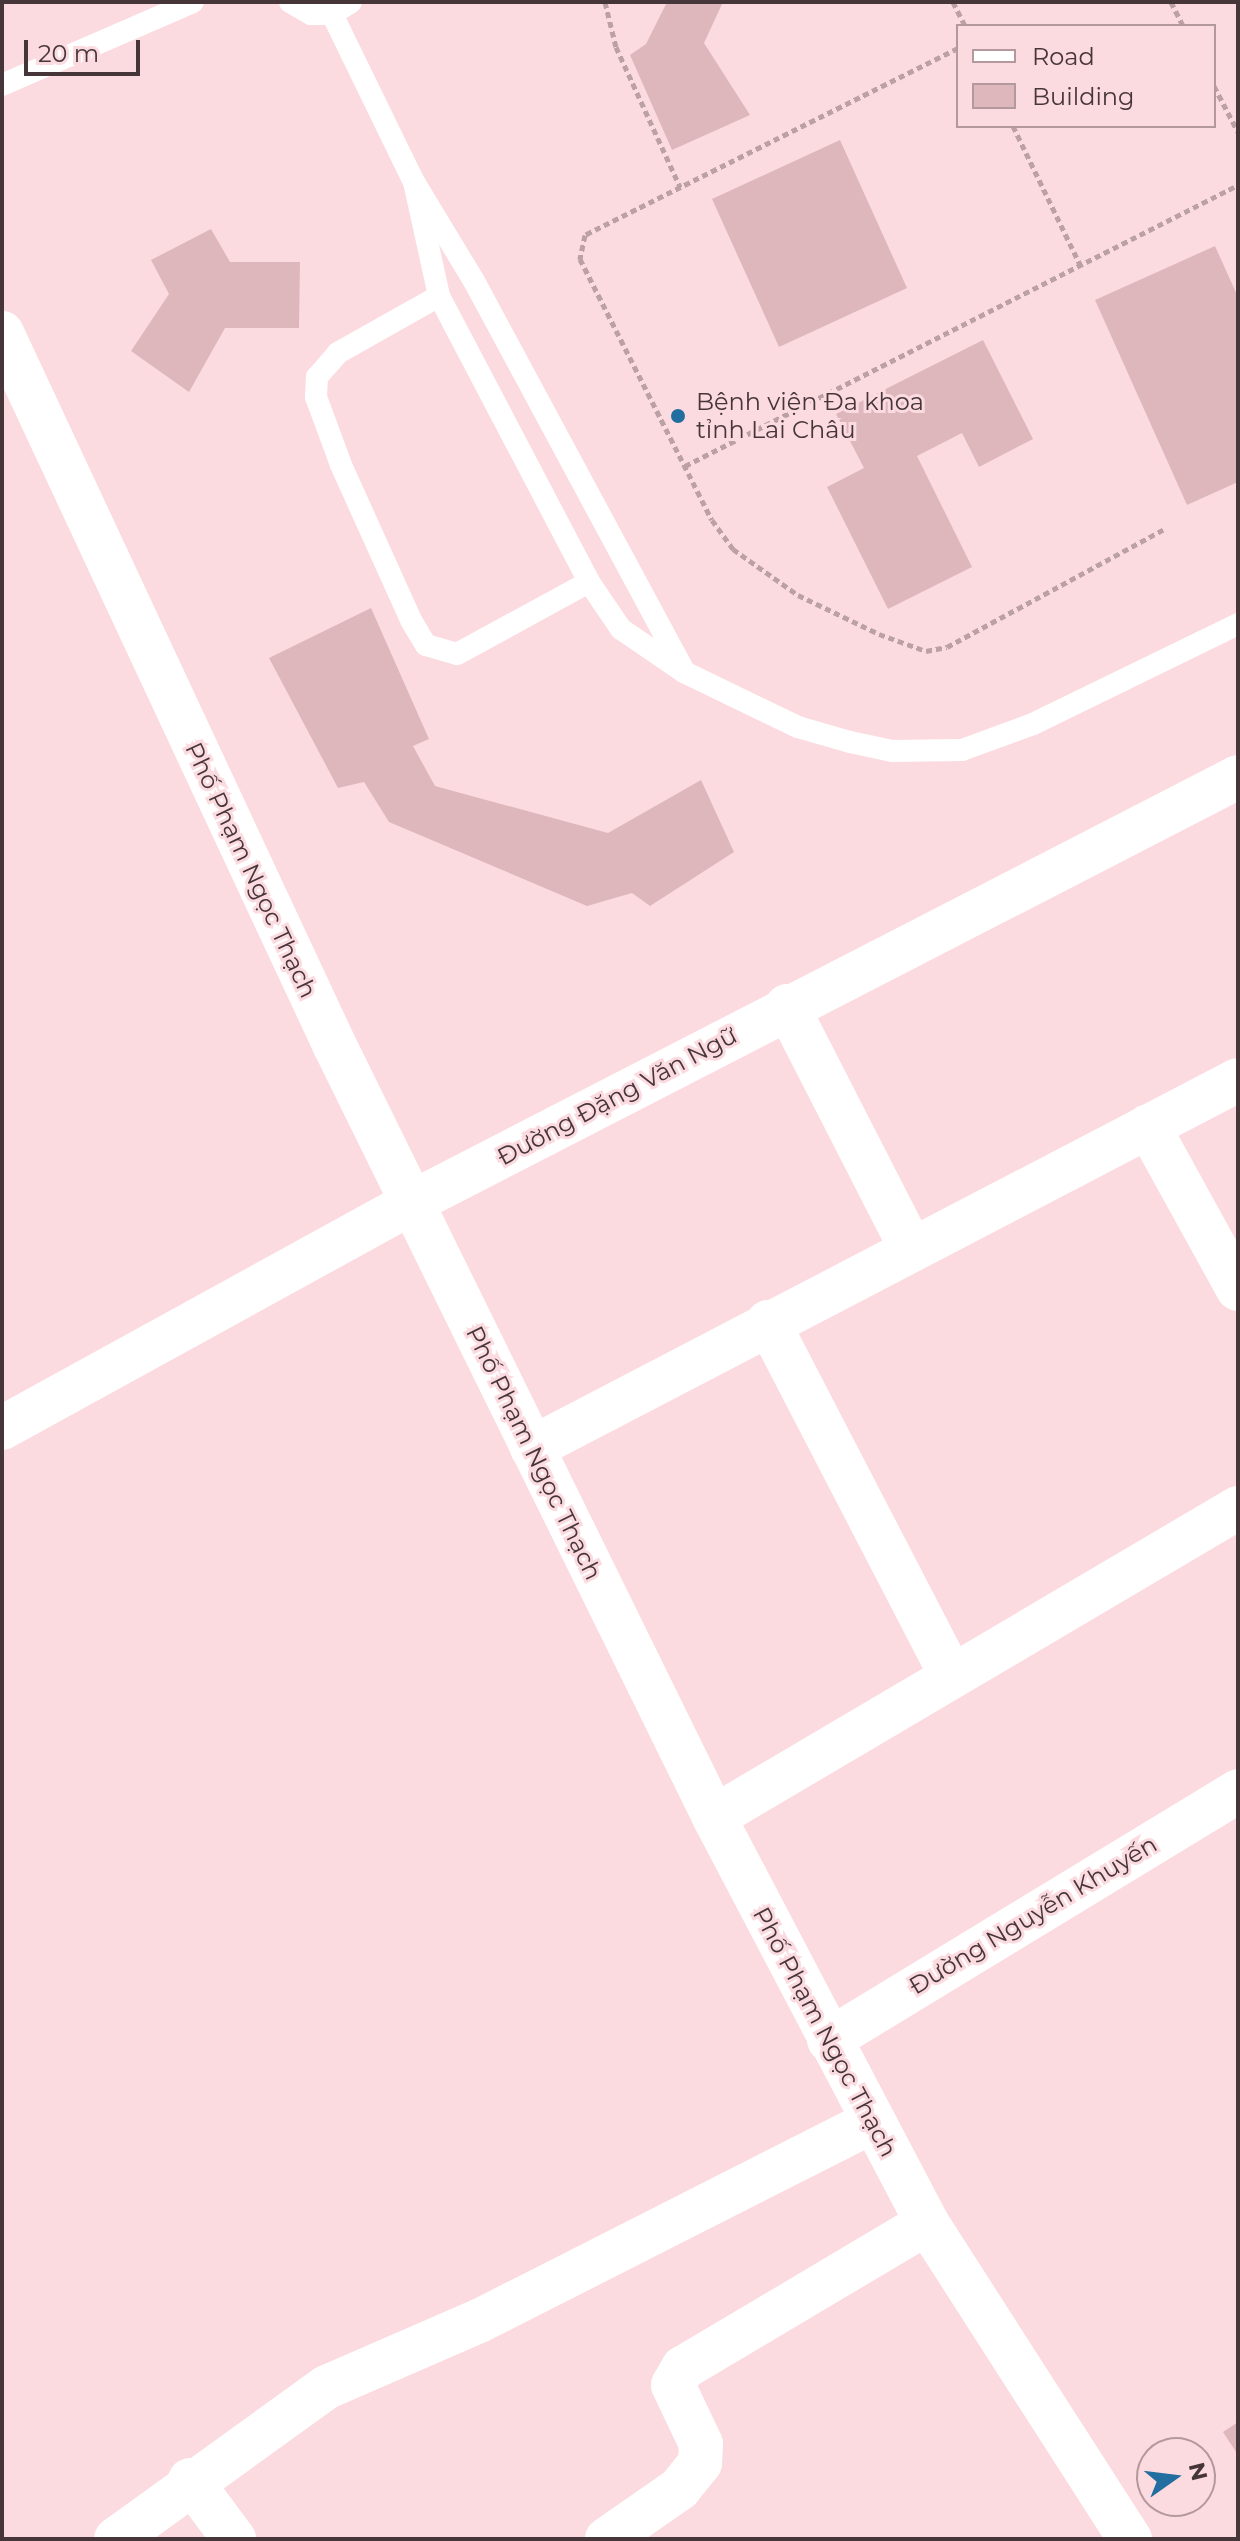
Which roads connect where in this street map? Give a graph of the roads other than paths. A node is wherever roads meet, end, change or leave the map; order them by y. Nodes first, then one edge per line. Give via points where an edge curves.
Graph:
1 (193, 2) edge
2 (290, 2) edge
3 (341, 8) edge
4 (2, 85) edge
5 (414, 182) junction
6 (439, 296) junction
7 (2, 333) edge
8 (589, 582) junction
9 (1238, 624) edge
10 (684, 672) junction
11 (1236, 783) edge
12 (787, 1006) junction
13 (1238, 1080) edge
14 (1148, 1126) junction
15 (411, 1203) junction
16 (910, 1246) junction
17 (1238, 1289) edge
18 (768, 1322) junction
19 (2, 1428) edge
20 (532, 1448) junction
21 (1238, 1508) edge
22 (951, 1675) junction
23 (1238, 1791) edge
24 (714, 1817) junction
25 (829, 2040) junction
26 (871, 2122) junction
27 (927, 2223) junction
28 (190, 2480) junction
29 (116, 2539) edge
30 (234, 2539) edge
31 (607, 2539) edge
32 (1130, 2539) edge

1 - 4 lane
2 - 3 lane via 311,14
3 - 5 lane
5 - 6 lane
5 - 10 lane via 482,294
6 - 8 lane
6 - 8 lane via 338,353 317,377 316,397 341,465 412,622 426,645 457,654
7 - 15 street, Phố Phạm Ngọc Thạch
8 - 10 lane via 621,629
9 - 10 lane via 1033,724 962,750 892,751 850,742 798,727
11 - 12 street, Đường Đặng Văn Ngữ
12 - 15 street, Đường Đặng Văn Ngữ
12 - 16 street
13 - 14 street
14 - 16 street
14 - 17 street
15 - 19 street, Đường Đặng Văn Ngữ
15 - 20 street, Phố Phạm Ngọc Thạch
16 - 18 street
18 - 20 street
18 - 22 street
20 - 24 street, Phố Phạm Ngọc Thạch
21 - 22 street
22 - 24 street
23 - 25 street, Đường Nguyễn Khuyến
24 - 25 street, Phố Phạm Ngọc Thạch
25 - 26 street, Phố Phạm Ngọc Thạch
26 - 27 street, Phố Phạm Ngọc Thạch
26 - 28 street via 481,2320 327,2387
27 - 31 street via 683,2368 673,2385 701,2444 700,2463 679,2489
27 - 32 street, Phố Phạm Ngọc Thạch
28 - 29 street
28 - 30 street

